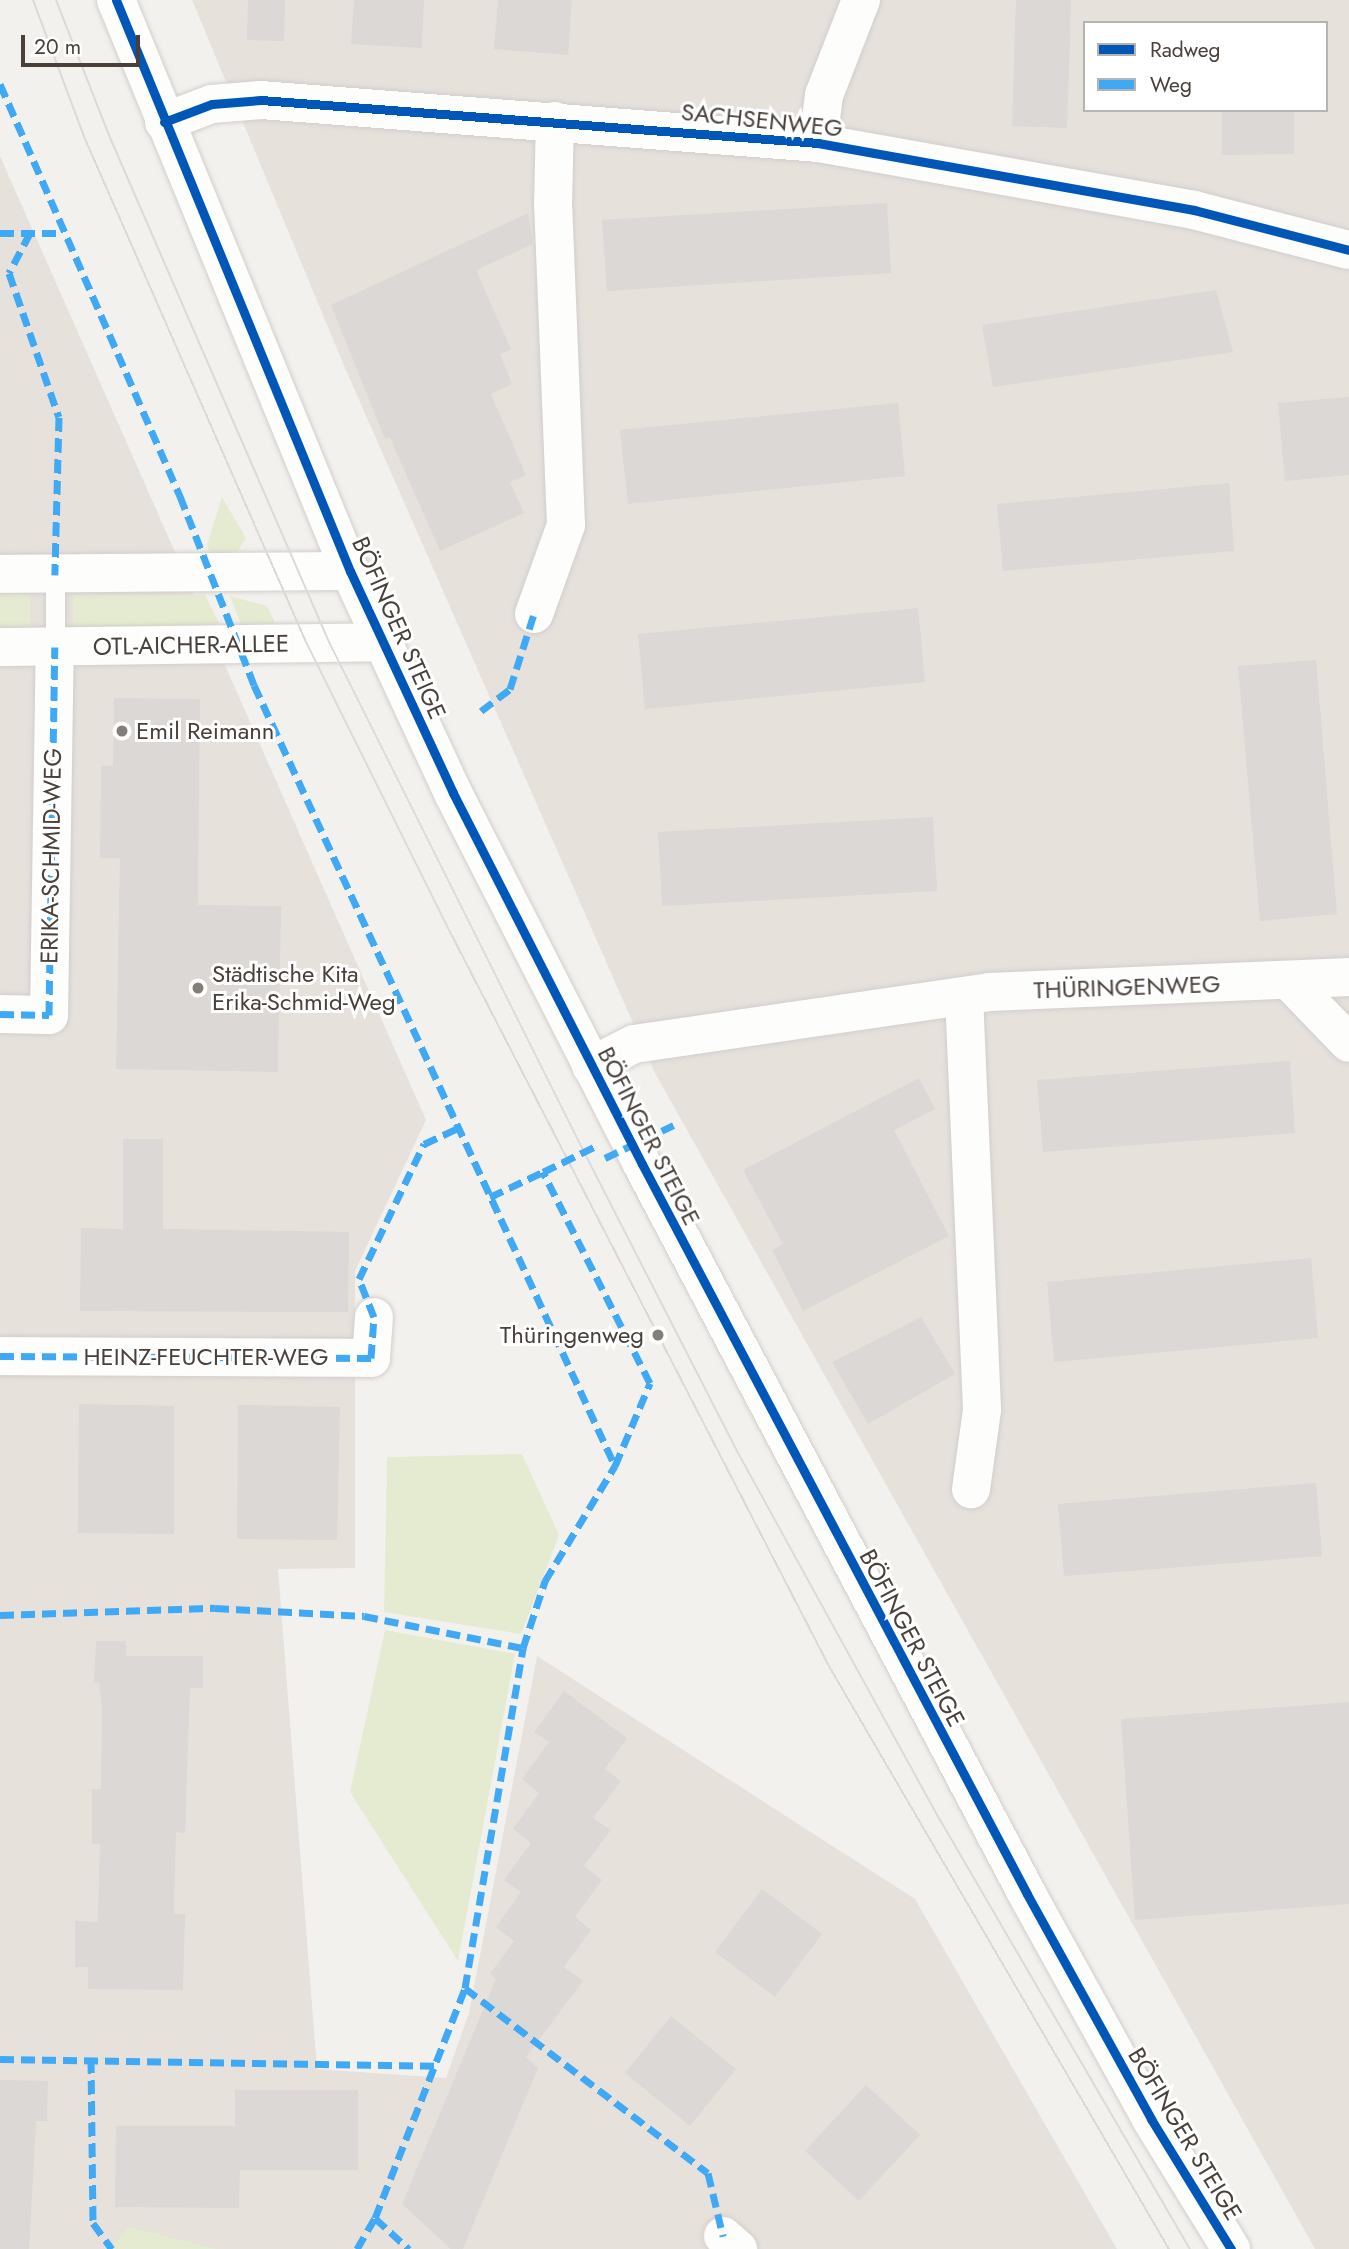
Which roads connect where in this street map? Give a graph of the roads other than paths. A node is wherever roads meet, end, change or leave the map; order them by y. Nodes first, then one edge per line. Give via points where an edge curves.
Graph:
1 (116, 0) edge
2 (861, 0) edge
3 (555, 121) junction
4 (164, 122) junction
5 (818, 143) junction
6 (1349, 250) edge
7 (351, 571) junction
8 (0, 574) edge
9 (55, 575) junction
10 (534, 614) dead end
11 (383, 642) junction
12 (0, 647) edge
13 (55, 647) junction
14 (1349, 977) edge
15 (1291, 983) junction
16 (964, 996) junction
17 (0, 1014) edge
18 (1349, 1043) edge
19 (591, 1066) junction
20 (374, 1317) dead end
21 (0, 1356) edge
22 (971, 1489) dead end
23 (1231, 2249) edge

1 - 4 street, BÖFINGER STEIGE
2 - 5 street via 824,95
3 - 4 street, SACHSENWEG via 261,100 212,104
3 - 5 street, SACHSENWEG
3 - 10 street via 553,206 566,525
4 - 7 street, BÖFINGER STEIGE
5 - 6 street, SACHSENWEG via 1194,210
7 - 9 street
7 - 11 street, BÖFINGER STEIGE
8 - 9 street
9 - 13 lane
11 - 13 street, OTL-AICHER-ALLEE
11 - 19 street, BÖFINGER STEIGE
12 - 13 street, OTL-AICHER-ALLEE
13 - 17 street, ERIKA-SCHMID-WEG via 49,1015
14 - 15 street, THÜRINGENWEG
15 - 16 street, THÜRINGENWEG
15 - 18 street
16 - 19 street, THÜRINGENWEG via 634,1044
16 - 22 street via 982,1410
19 - 23 street, BÖFINGER STEIGE via 1027,1894 1151,2119
20 - 21 street, HEINZ-FEUCHTER-WEG via 371,1358

